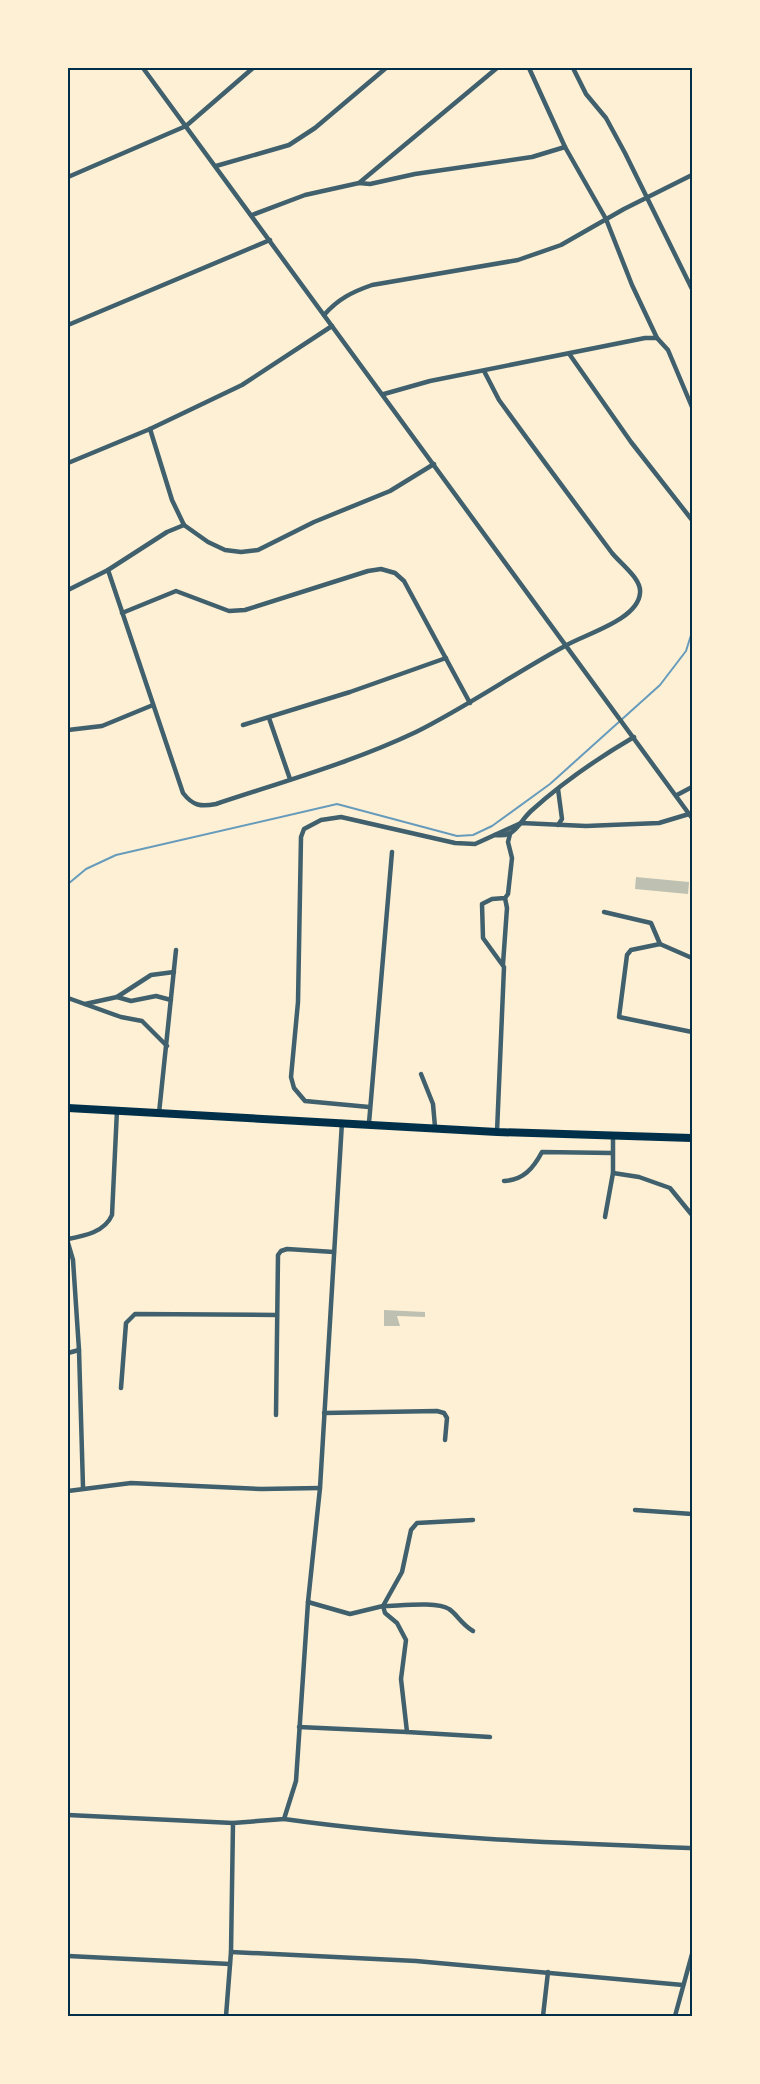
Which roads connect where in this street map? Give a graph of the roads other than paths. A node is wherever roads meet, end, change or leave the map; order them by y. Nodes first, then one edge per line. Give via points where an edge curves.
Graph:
1 (143, 68) edge
2 (254, 68) edge
3 (386, 68) edge
4 (497, 68) edge
5 (529, 68) edge
6 (573, 68) edge
7 (186, 126) junction
8 (565, 147) junction
9 (216, 166) junction
10 (693, 175) edge
11 (68, 176) edge
12 (359, 183) junction
13 (648, 197) junction
14 (252, 216) junction
15 (606, 219) junction
16 (270, 240) junction
17 (692, 289) edge
18 (324, 315) junction
19 (68, 326) edge
20 (332, 326) junction
21 (657, 338) junction
22 (570, 355) junction
23 (484, 371) junction
24 (384, 394) junction
25 (693, 407) edge
26 (150, 429) junction
27 (68, 463) edge
28 (434, 464) junction
29 (693, 520) edge
30 (184, 525) junction
31 (108, 570) junction
32 (68, 590) edge
33 (122, 613) junction
34 (564, 646) junction
35 (446, 658) junction
36 (470, 703) junction
37 (153, 705) junction
38 (268, 718) junction
39 (243, 725) dead end
40 (68, 730) edge
41 (632, 735) junction
42 (290, 779) junction
43 (693, 787) edge
44 (558, 789) junction
45 (677, 795) junction
46 (691, 816) edge
47 (521, 823) junction
48 (558, 825) junction
49 (492, 834) junction
50 (510, 834) junction
51 (392, 852) dead end
52 (505, 898) junction
53 (604, 912) dead end
54 (660, 944) junction
55 (176, 950) dead end
56 (693, 958) edge
57 (503, 963) junction
58 (174, 972) junction
59 (117, 997) junction
60 (68, 998) edge
61 (171, 1000) junction
62 (85, 1004) junction
63 (693, 1032) edge
64 (167, 1046) junction
65 (422, 1074) dead end
66 (369, 1107) junction
67 (68, 1108) edge
68 (117, 1110) junction
69 (159, 1113) junction
70 (342, 1122) junction
71 (369, 1123) junction
72 (435, 1127) junction
73 (497, 1132) junction
74 (614, 1136) junction
75 (693, 1138) edge
76 (612, 1154) junction
77 (613, 1173) junction
78 (504, 1181) dead end
79 (693, 1215) edge
80 (605, 1217) dead end
81 (68, 1241) edge
82 (334, 1252) junction
83 (276, 1315) junction
84 (79, 1350) junction
85 (68, 1353) edge
86 (121, 1388) dead end
87 (324, 1413) junction
88 (276, 1415) dead end
89 (445, 1440) dead end
90 (83, 1487) junction
91 (320, 1488) junction
92 (68, 1491) edge
93 (635, 1510) dead end
94 (693, 1514) edge
95 (473, 1520) dead end
96 (308, 1602) junction
97 (383, 1606) junction
98 (473, 1631) dead end
99 (299, 1727) junction
100 (407, 1732) junction
101 (490, 1737) dead end
102 (68, 1815) edge
103 (284, 1819) junction
104 (233, 1823) junction
105 (693, 1848) edge
106 (231, 1952) junction
107 (693, 1954) edge
108 (68, 1956) edge
109 (230, 1964) junction
110 (549, 1972) junction
111 (682, 1985) junction
112 (226, 2016) edge
113 (543, 2016) edge
114 (675, 2016) edge

1 - 7 street
2 - 7 street
3 - 9 street via 299,140
4 - 12 street
5 - 8 street
6 - 13 street via 586,94 606,118
7 - 9 street
7 - 11 street
8 - 12 street via 532,157
8 - 15 street
9 - 14 street
10 - 13 street
12 - 14 street via 305,195
13 - 15 street
13 - 17 street
14 - 16 street
15 - 18 street via 561,245 518,260 350,292
15 - 21 street
16 - 18 street
16 - 19 street
18 - 20 street
20 - 24 street
20 - 26 street via 242,385
21 - 22 street
21 - 25 street via 668,350
22 - 23 street
22 - 29 street via 631,442
23 - 24 street
23 - 34 street via 499,400 531,444 639,584 639,599 616,623
24 - 28 street
26 - 27 street
26 - 30 street
28 - 30 street via 390,491 258,550 225,550
28 - 34 street
30 - 31 street
31 - 32 street
31 - 33 street
33 - 35 street via 176,591 229,611 244,610 381,569 404,581
33 - 37 street
34 - 36 street
34 - 41 street
35 - 36 street
35 - 38 street
36 - 42 street via 415,732
37 - 40 street via 102,726
37 - 42 street via 183,794 190,803 201,807 216,804
38 - 39 street
38 - 42 street
41 - 44 street
41 - 45 street
43 - 45 street
44 - 47 street
44 - 48 street via 562,819
45 - 46 street
46 - 48 street via 659,823
47 - 48 street
47 - 49 street
47 - 50 street
49 - 50 street
49 - 66 street via 475,844 455,843 341,817 321,820 304,829 298,1002 291,1077 305,1101
50 - 52 street via 512,858
51 - 66 street
52 - 57 street
52 - 57 street via 482,904 486,944
53 - 54 street via 651,923
54 - 56 street
54 - 63 street via 631,950 627,955 619,1017
55 - 58 street
57 - 73 street
58 - 59 street via 151,975
58 - 61 street
59 - 61 street via 131,1001 156,996
59 - 62 street
60 - 62 street
61 - 64 street
62 - 64 street via 142,1021
64 - 69 street
65 - 72 street via 433,1104
66 - 71 street
67 - 68 highway
68 - 69 highway
68 - 81 street via 112,1215 102,1227
69 - 70 highway
70 - 71 highway
70 - 82 street
71 - 72 highway
72 - 73 highway
73 - 74 highway
74 - 75 highway
74 - 76 street
76 - 77 street
76 - 78 street via 542,1152 522,1177
77 - 79 street via 669,1188
77 - 80 street
81 - 84 street via 73,1260
82 - 83 street via 281,1251
82 - 87 street
83 - 86 street via 135,1314 126,1323
83 - 88 street
84 - 85 street
84 - 90 street
87 - 89 street via 444,1413
87 - 91 street
90 - 91 street via 131,1483
90 - 92 street
91 - 96 street
93 - 94 street
95 - 97 street via 417,1523 411,1530 402,1572
96 - 97 street via 350,1614
96 - 99 street
97 - 98 street via 439,1605 450,1609 460,1623
97 - 100 street via 406,1640 401,1679
99 - 100 street
99 - 103 street via 296,1782
100 - 101 street
102 - 104 street
103 - 104 street
103 - 105 street via 466,1836
104 - 106 street
106 - 109 street
106 - 110 street
107 - 111 street
108 - 109 street
109 - 112 street
110 - 111 street
110 - 113 street
111 - 114 street

